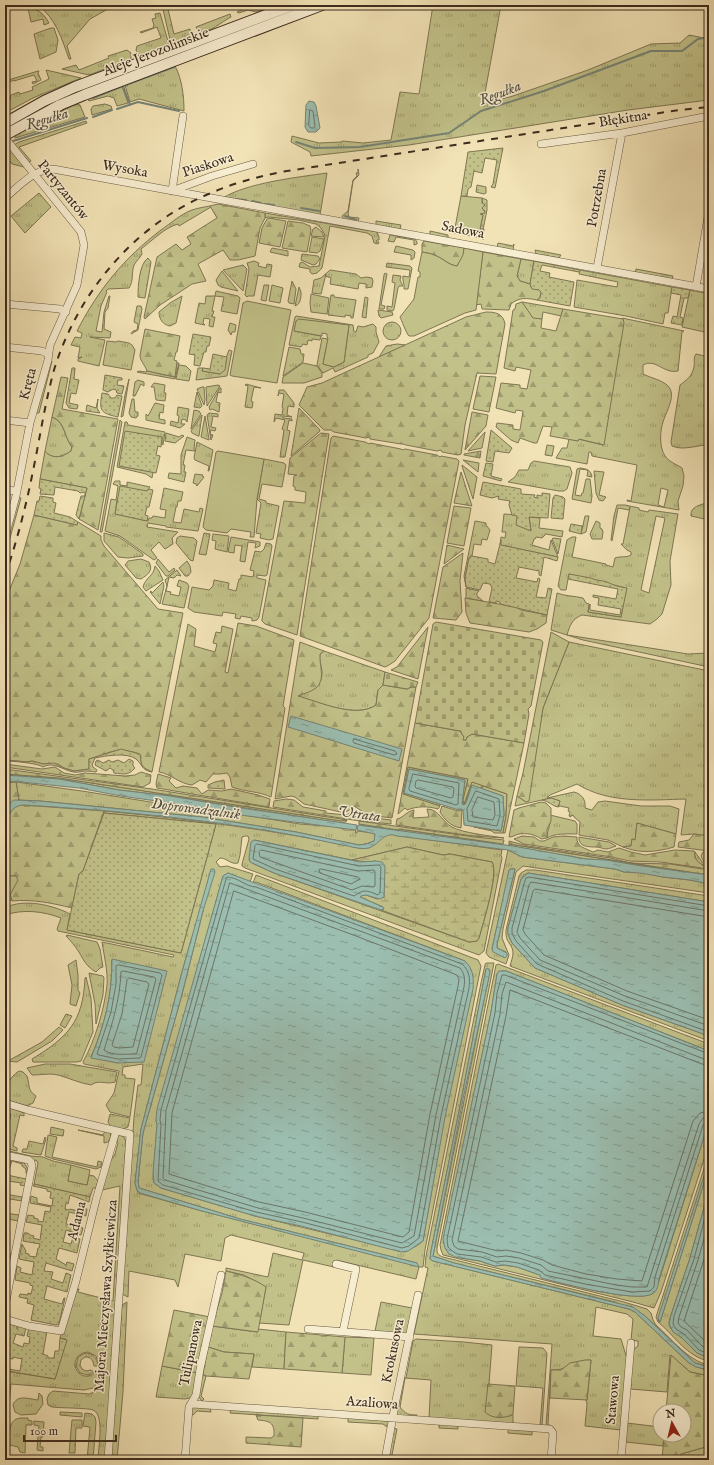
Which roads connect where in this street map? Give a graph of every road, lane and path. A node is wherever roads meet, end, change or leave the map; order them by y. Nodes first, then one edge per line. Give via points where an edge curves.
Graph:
1 (293, 5) edge
2 (322, 5) edge
3 (183, 116) dead end
4 (709, 116) edge
5 (5, 123) edge
6 (622, 133) junction
7 (5, 137) edge
8 (540, 144) dead end
9 (253, 164) dead end
10 (35, 174) junction
11 (172, 191) junction
12 (5, 198) edge
13 (212, 198) joint
14 (709, 211) edge
15 (597, 268) junction
16 (696, 287) junction
17 (709, 289) edge
18 (5, 304) edge
19 (66, 312) junction
20 (5, 347) edge
21 (48, 354) junction
22 (5, 420) edge
23 (30, 423) junction
24 (5, 490) edge
25 (17, 491) junction
26 (5, 537) edge
27 (5, 1103) edge
28 (116, 1131) junction
29 (5, 1155) edge
30 (336, 1264) dead end
31 (221, 1275) dead end
32 (418, 1295) dead end
33 (5, 1306) edge
34 (5, 1318) edge
35 (308, 1329) dead end
36 (343, 1331) junction
37 (410, 1337) junction
38 (631, 1343) dead end
39 (190, 1405) junction
40 (393, 1418) junction
41 (108, 1460) edge
42 (185, 1460) edge
43 (385, 1460) edge
44 (551, 1460) edge
45 (621, 1460) edge

1 - 5 main road, Aleje Jerozolimskie via 69,90 31,107
2 - 7 main road, Aleje Jerozolimskie via 84,94
3 - 11 street
4 - 6 street, Błękitna
6 - 8 street, Błękitna
6 - 15 street, Potrzebna
7 - 10 street, Partyzantów
9 - 11 street, Piaskowa
10 - 11 street, Wysoka via 53,169
10 - 12 street
10 - 19 street, Partyzantów via 83,238 77,285
11 - 13 street, Wysoka
13 - 15 street, Sadowa
14 - 16 street
15 - 16 street, Sadowa
16 - 17 street, Sadowa
18 - 19 street via 60,309
19 - 21 street, Partyzantów
20 - 21 street
21 - 23 street, Kręta
22 - 23 street
23 - 25 street, Kręta
24 - 25 street
25 - 26 street, Kręta
27 - 28 street
28 - 34 street, Adama via 61,1331
28 - 41 street, Majora Mieczysława Szyłkiewicza via 130,1134
29 - 33 street via 32,1163
30 - 36 street via 356,1268
31 - 39 street, Tulipanowa via 196,1395
32 - 37 street, Krokusowa
35 - 36 street
36 - 37 street
37 - 40 street, Krokusowa
38 - 45 street, Stawowa
39 - 40 street, Azaliowa
39 - 42 street, Tulipanowa
40 - 43 street, Krokusowa
40 - 44 street, Azaliowa via 552,1430

